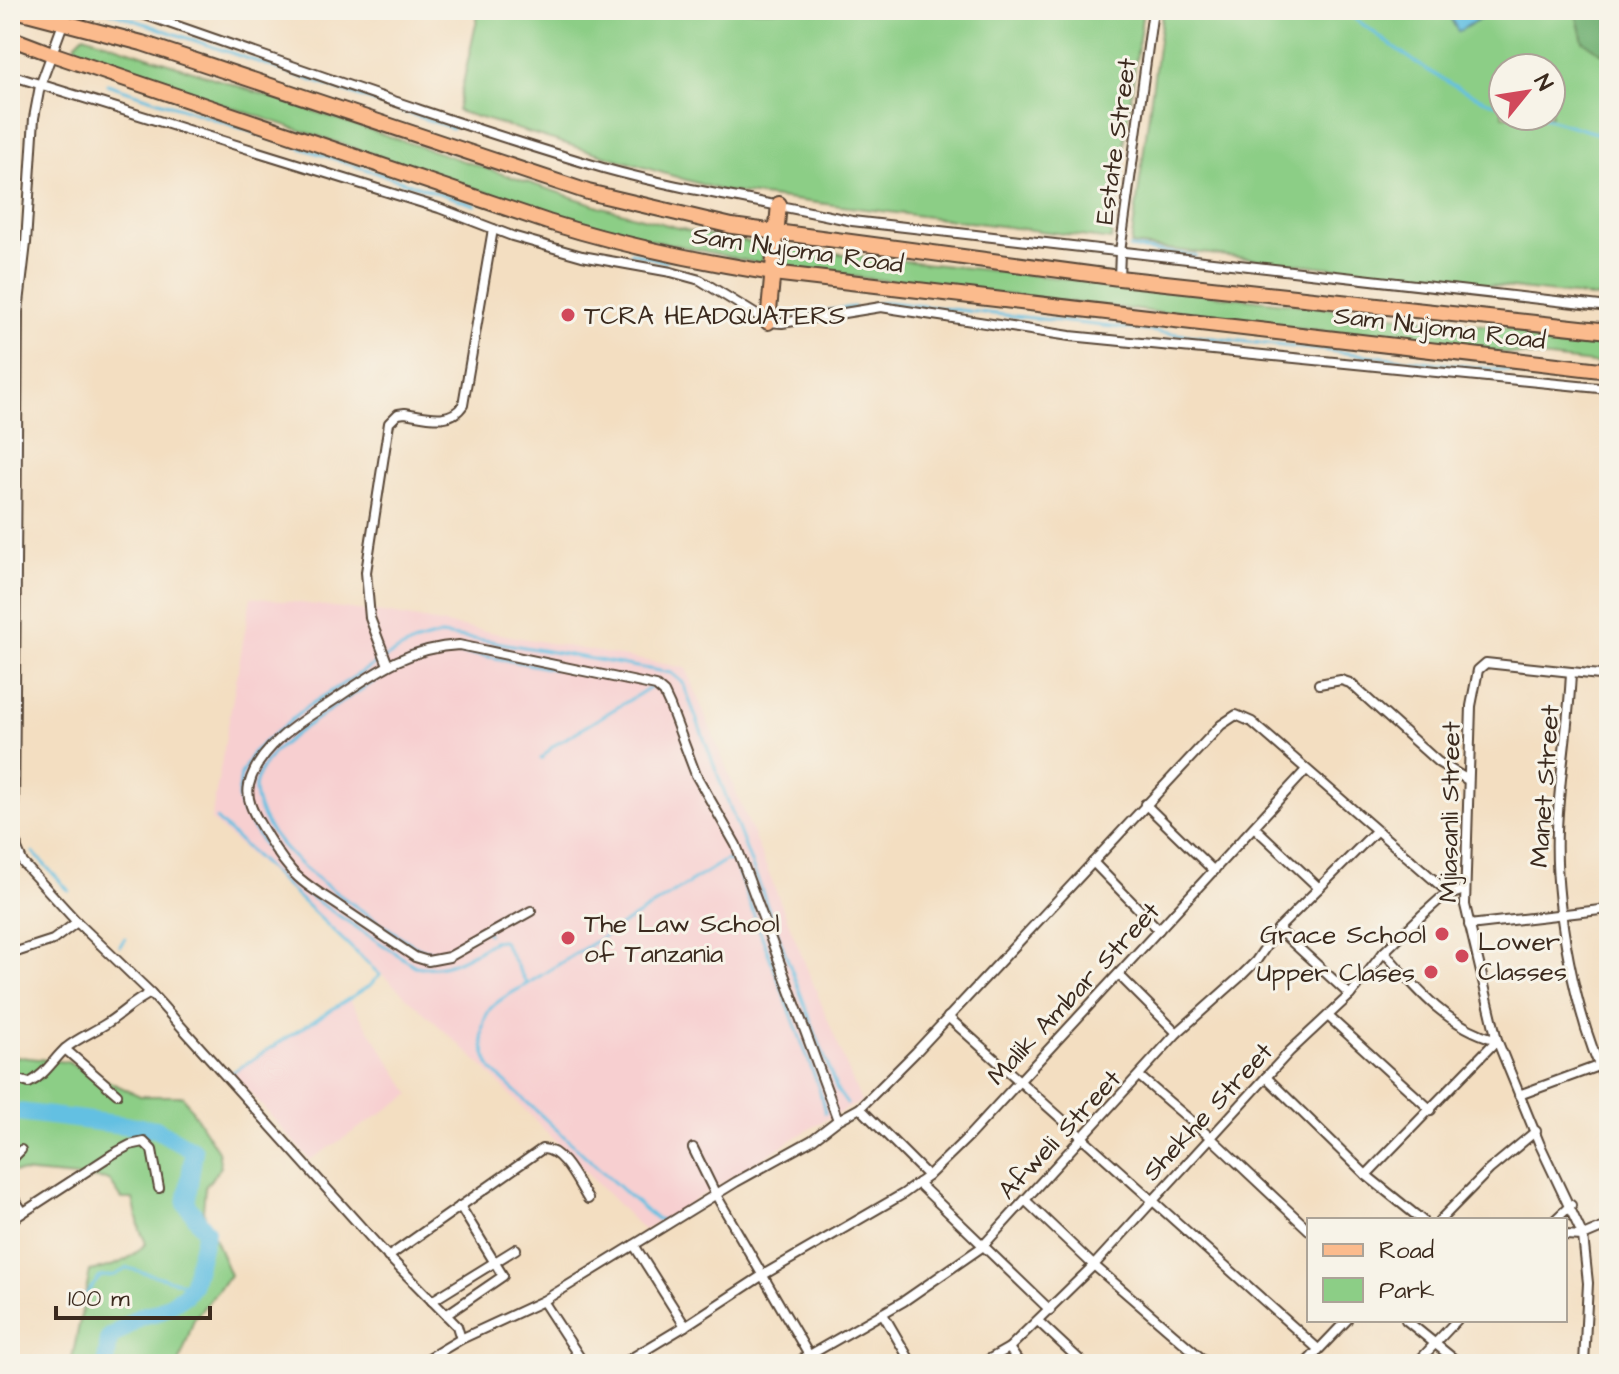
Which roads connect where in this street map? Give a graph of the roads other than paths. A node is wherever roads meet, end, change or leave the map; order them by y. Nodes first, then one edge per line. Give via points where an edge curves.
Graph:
1 (15, 10) edge
2 (131, 10) edge
3 (1153, 10) edge
4 (66, 16) edge
5 (10, 38) edge
6 (52, 54) junction
7 (10, 75) edge
8 (40, 86) junction
9 (779, 204) junction
10 (493, 229) junction
11 (775, 232) junction
12 (1120, 252) junction
13 (773, 273) junction
14 (1119, 278) junction
15 (1609, 307) edge
16 (768, 322) junction
17 (1609, 331) edge
18 (1609, 371) edge
19 (1609, 389) edge
20 (14, 430) edge
21 (14, 474) edge
22 (388, 665) junction
23 (1571, 672) junction
24 (1609, 676) edge
25 (1319, 684) dead end
26 (1306, 770) junction
27 (1468, 780) junction
28 (1145, 804) junction
29 (12, 818) edge
30 (1254, 827) junction
31 (1376, 831) junction
32 (1093, 862) junction
33 (1214, 871) junction
34 (1319, 888) junction
35 (1464, 890) junction
36 (1450, 894) junction
37 (1609, 909) edge
38 (531, 911) dead end
39 (1560, 916) junction
40 (77, 922) junction
41 (1469, 925) junction
42 (1278, 929) junction
43 (1159, 930) junction
44 (1384, 952) junction
45 (10, 954) edge
46 (1119, 975) junction
47 (151, 993) junction
48 (1350, 995) junction
49 (1328, 1016) junction
50 (948, 1017) junction
51 (1177, 1033) junction
52 (1497, 1040) junction
53 (65, 1049) junction
54 (1609, 1062) edge
55 (1599, 1066) junction
56 (1139, 1076) junction
57 (10, 1077) edge
58 (1266, 1077) junction
59 (1019, 1080) junction
60 (1609, 1087) edge
61 (117, 1094) dead end
62 (1519, 1095) junction
63 (860, 1108) junction
64 (1431, 1110) junction
65 (838, 1120) junction
66 (1536, 1131) junction
67 (1084, 1137) junction
68 (1210, 1137) junction
69 (693, 1148) dead end
70 (21, 1150) dead end
71 (10, 1161) edge
72 (1366, 1175) junction
73 (928, 1176) junction
74 (918, 1183) junction
75 (159, 1188) dead end
76 (10, 1193) edge
77 (716, 1195) junction
78 (588, 1199) dead end
79 (1025, 1200) junction
80 (1152, 1201) junction
81 (1571, 1205) junction
82 (460, 1206) junction
83 (23, 1212) junction
84 (1420, 1218) edge
85 (1442, 1218) edge
86 (1557, 1218) edge
87 (10, 1221) edge
88 (1609, 1225) edge
89 (1307, 1228) edge
90 (1567, 1235) edge
91 (1583, 1236) junction
92 (634, 1245) junction
93 (982, 1247) junction
94 (516, 1249) dead end
95 (388, 1257) junction
96 (495, 1261) junction
97 (1094, 1265) junction
98 (763, 1275) junction
99 (432, 1301) junction
100 (543, 1301) junction
101 (1050, 1310) junction
102 (883, 1314) junction
103 (446, 1315) junction
104 (1038, 1321) junction
105 (1345, 1322) edge
106 (1408, 1322) edge
107 (1455, 1322) edge
108 (685, 1326) junction
109 (461, 1339) junction
110 (1434, 1345) junction
111 (1009, 1348) junction
112 (1318, 1349) junction
113 (643, 1351) junction
114 (809, 1355) junction
115 (419, 1364) edge
116 (584, 1364) edge
117 (622, 1364) edge
118 (650, 1364) edge
119 (794, 1364) edge
120 (814, 1364) edge
121 (912, 1364) edge
122 (981, 1364) edge
123 (1020, 1364) edge
124 (1084, 1364) edge
125 (1208, 1364) edge
126 (1305, 1364) edge
127 (1416, 1364) edge
128 (1460, 1364) edge
129 (1584, 1364) edge

1 - 4 main road, Sam Nujoma Road
2 - 9 street via 604,168
3 - 12 street, Estate Street
4 - 6 street
4 - 11 main road, Sam Nujoma Road via 588,192
5 - 6 main road, Sam Nujoma Road
6 - 8 street
6 - 13 main road, Sam Nujoma Road via 560,226 641,248
7 - 8 street
8 - 10 street via 281,157
8 - 20 street via 18,312
9 - 11 main road
9 - 12 street via 852,221
10 - 16 street via 582,256 700,280
10 - 22 street via 463,405 446,418 405,413 389,423 366,572 370,618
11 - 13 main road
11 - 14 main road, Sam Nujoma Road
12 - 14 street, Estate Street
12 - 15 street
13 - 16 main road
13 - 18 main road, Sam Nujoma Road
14 - 17 main road, Sam Nujoma Road
16 - 19 street via 881,307 1070,336
20 - 21 street
21 - 29 street
22 - 38 street via 307,717 256,766 248,797 264,831 310,887 422,960 449,957
22 - 65 street via 413,652 459,645 649,683 664,693 696,775 736,845
23 - 24 street
23 - 27 street, Mjiasanli Street via 1495,663 1478,670
23 - 39 street, Manet Street via 1557,830
25 - 27 street via 1350,683 1438,762
26 - 28 street via 1252,722 1236,715
26 - 30 street, Malik Ambar Street
26 - 31 street
27 - 35 street, Mjiasanli Street
28 - 32 street
28 - 33 street
29 - 40 street via 23,863
30 - 33 street, Malik Ambar Street
30 - 34 street
31 - 34 street, Afweli Street
31 - 36 street
32 - 43 street
32 - 50 street
33 - 43 street, Malik Ambar Street
34 - 42 street, Afweli Street
35 - 36 street, Shekhe Street
35 - 41 street, Mjiasanli Street
36 - 44 street, Shekhe Street
37 - 39 street
39 - 41 street
39 - 55 street, Manet Street
40 - 45 street via 53,940
40 - 47 street
41 - 52 street, Mjiasanli Street
42 - 48 street
42 - 51 street, Afweli Street via 1248,969
43 - 46 street, Malik Ambar Street
44 - 48 street, Shekhe Street
44 - 52 street via 1450,1019
46 - 51 street
46 - 59 street, Malik Ambar Street
47 - 53 street
47 - 95 street
48 - 49 street, Shekhe Street
49 - 58 street, Shekhe Street
49 - 64 street
50 - 59 street
50 - 63 street
51 - 56 street, Afweli Street
52 - 62 street, Mjiasanli Street
52 - 64 street
53 - 57 street via 29,1083
53 - 61 street
54 - 55 street
55 - 60 street, Manet Street
55 - 62 street
56 - 67 street, Afweli Street
56 - 68 street
58 - 68 street, Shekhe Street
58 - 72 street
59 - 67 street
59 - 73 street, Malik Ambar Street
62 - 66 street, Mjiasanli Street
63 - 65 street
63 - 73 street
64 - 72 street
65 - 77 street
66 - 81 street, Mjiasanli Street
66 - 85 street
67 - 79 street, Afweli Street
67 - 80 street
68 - 80 street, Shekhe Street
68 - 89 street
69 - 77 street
70 - 71 street
72 - 84 street
73 - 74 street, Malik Ambar Street
74 - 93 street
74 - 98 street, Malik Ambar Street
75 - 83 street via 152,1150 144,1142 113,1154
76 - 83 street
77 - 92 street
77 - 98 street
78 - 82 street via 559,1155 542,1149
79 - 93 street, Afweli Street
79 - 97 street
80 - 97 street, Shekhe Street
80 - 112 street
81 - 86 street
81 - 91 street, Mjiasanli Street
82 - 95 street
82 - 96 street
83 - 87 street
88 - 91 street
90 - 91 street
91 - 129 street, Mjiasanli Street via 1588,1283
92 - 100 street
92 - 108 street
93 - 101 street
93 - 102 street, Afweli Street
94 - 96 street
95 - 99 street
96 - 99 street
96 - 103 street via 503,1276
97 - 101 street, Shekhe Street
97 - 125 street
98 - 108 street, Malik Ambar Street
98 - 114 street
99 - 103 street
100 - 109 street
100 - 116 street
101 - 104 street, Shekhe Street
102 - 114 street, Afweli Street
102 - 121 street
103 - 109 street
104 - 111 street, Shekhe Street
104 - 124 street
105 - 112 street
106 - 110 street
107 - 110 street
108 - 113 street, Malik Ambar Street
109 - 115 street
110 - 127 street
110 - 128 street
111 - 122 street, Shekhe Street
111 - 123 street
112 - 126 street
113 - 117 street, Malik Ambar Street
113 - 118 street
114 - 119 street, Afweli Street
114 - 120 street

